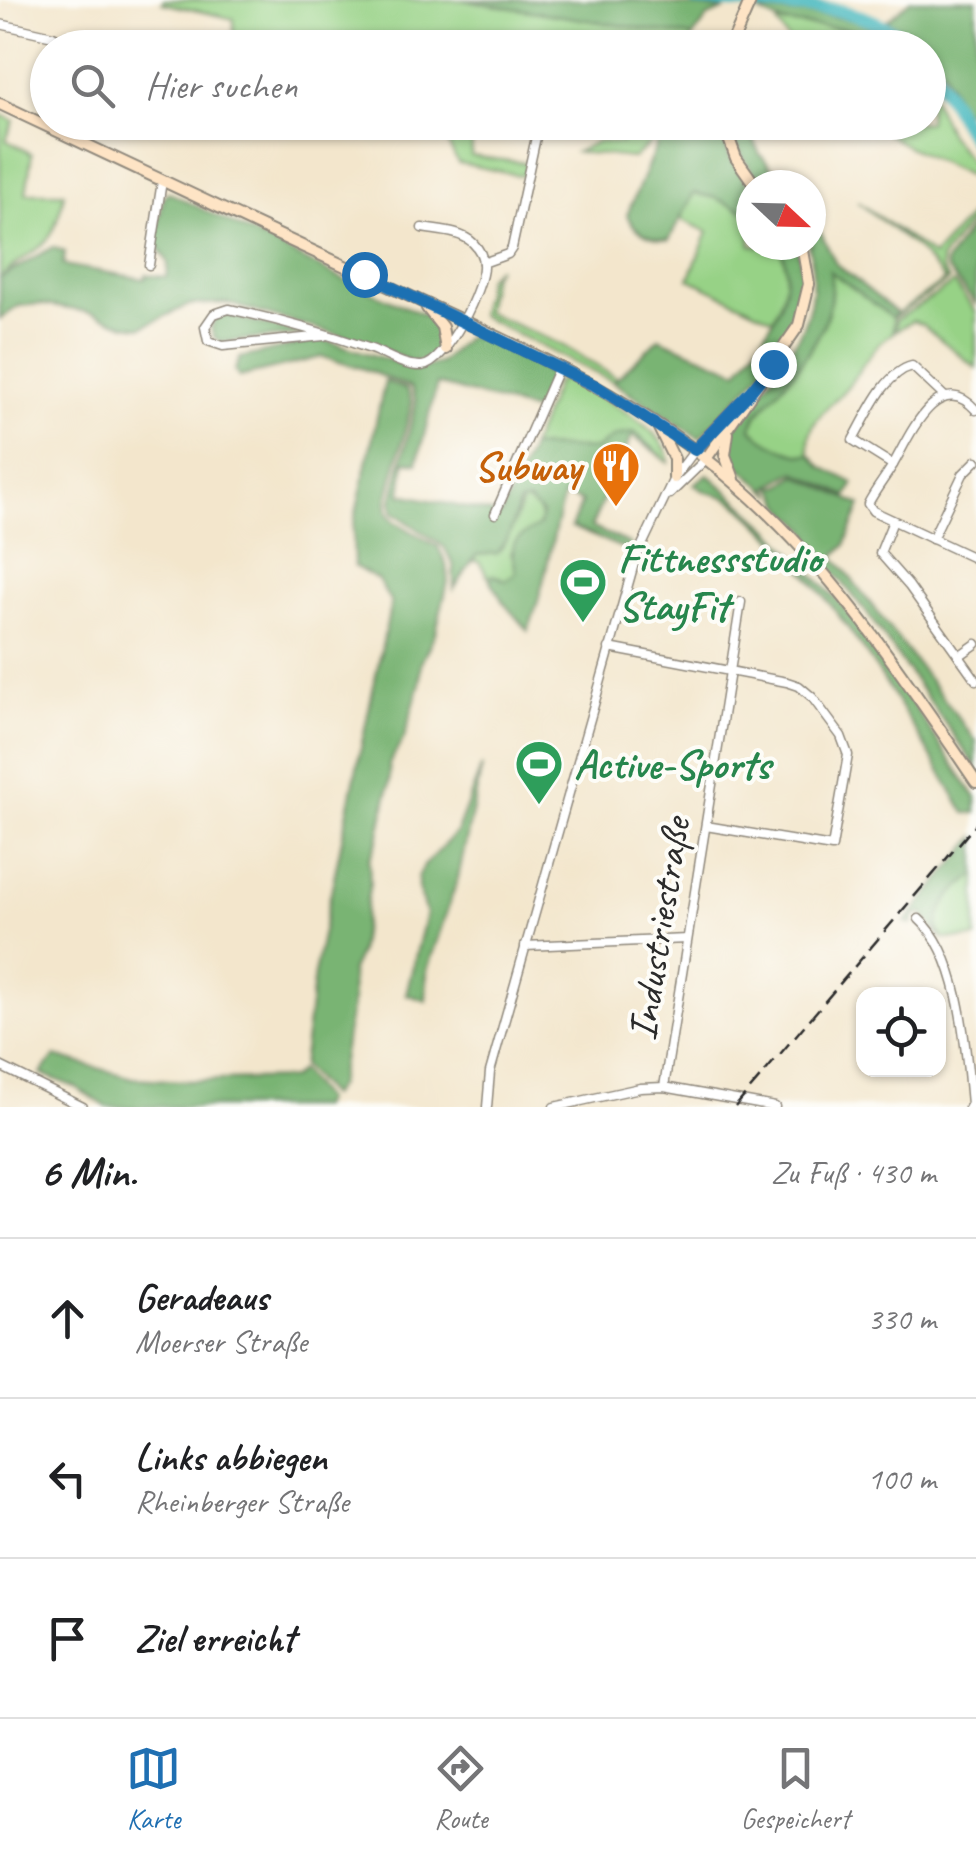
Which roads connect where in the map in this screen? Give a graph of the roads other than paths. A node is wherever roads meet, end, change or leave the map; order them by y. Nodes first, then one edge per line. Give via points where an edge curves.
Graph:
1 (751, 0) edge
2 (0, 24) edge
3 (738, 30) edge
4 (30, 31) edge
5 (0, 104) edge
6 (30, 118) edge
7 (77, 140) edge
8 (535, 140) edge
9 (730, 140) edge
10 (744, 170) edge
11 (162, 180) junction
12 (422, 228) dead end
13 (805, 260) edge
14 (483, 263) junction
15 (149, 265) dead end
16 (419, 300) junction
17 (462, 320) junction
18 (324, 336) junction
19 (446, 349) junction
20 (559, 367) junction
21 (750, 392) junction
22 (945, 397) junction
23 (976, 410) edge
24 (732, 423) junction
25 (657, 425) junction
26 (695, 450) junction
27 (706, 459) junction
28 (976, 461) edge
29 (893, 465) junction
30 (674, 478) junction
31 (737, 484) junction
32 (667, 497) junction
33 (496, 514) dead end
34 (894, 521) junction
35 (932, 539) junction
36 (976, 558) edge
37 (740, 602) dead end
38 (976, 644) edge
39 (609, 648) junction
40 (959, 656) junction
41 (732, 670) junction
42 (976, 680) edge
43 (976, 782) edge
44 (706, 826) junction
45 (920, 919) dead end
46 (687, 939) junction
47 (525, 946) junction
48 (0, 1066) edge
49 (664, 1087) junction
50 (971, 1106) edge
51 (83, 1107) edge
52 (487, 1107) edge
53 (554, 1107) edge
54 (775, 1107) edge

1 - 3 main road
2 - 4 street
5 - 6 main road
7 - 11 main road
8 - 14 street via 512,248
9 - 10 main road
11 - 15 street
11 - 16 main road
12 - 14 street via 465,237
13 - 21 main road via 804,312
14 - 17 street
16 - 17 main road
16 - 19 main road via 442,327
17 - 19 street
17 - 20 main road
18 - 18 street via 228,309 214,314 205,328 208,341 223,346
18 - 19 street via 422,366
20 - 25 main road
20 - 33 street
21 - 24 main road
21 - 26 main road
22 - 23 street via 964,398
22 - 29 street via 913,428
22 - 29 street via 912,366 889,382 853,440
24 - 27 main road
24 - 31 main road via 725,456
25 - 26 main road
25 - 30 main road via 674,458
26 - 27 main road
26 - 30 street
27 - 31 main road
27 - 32 street
28 - 35 street
29 - 34 street via 868,506
30 - 32 street
31 - 43 main road via 850,603
32 - 39 street via 635,560
34 - 35 street
34 - 40 street via 880,553
35 - 36 street
37 - 41 street, Industriestraße
38 - 40 street
39 - 41 street
39 - 47 street
40 - 42 street
41 - 44 street, Industriestraße
41 - 44 street via 799,686 848,755 832,847
44 - 46 street, Industriestraße
45 - 50 street via 940,941 962,1018
46 - 47 street
46 - 49 street, Industriestraße
47 - 52 street via 490,1072
48 - 51 street
49 - 53 street
49 - 54 street

